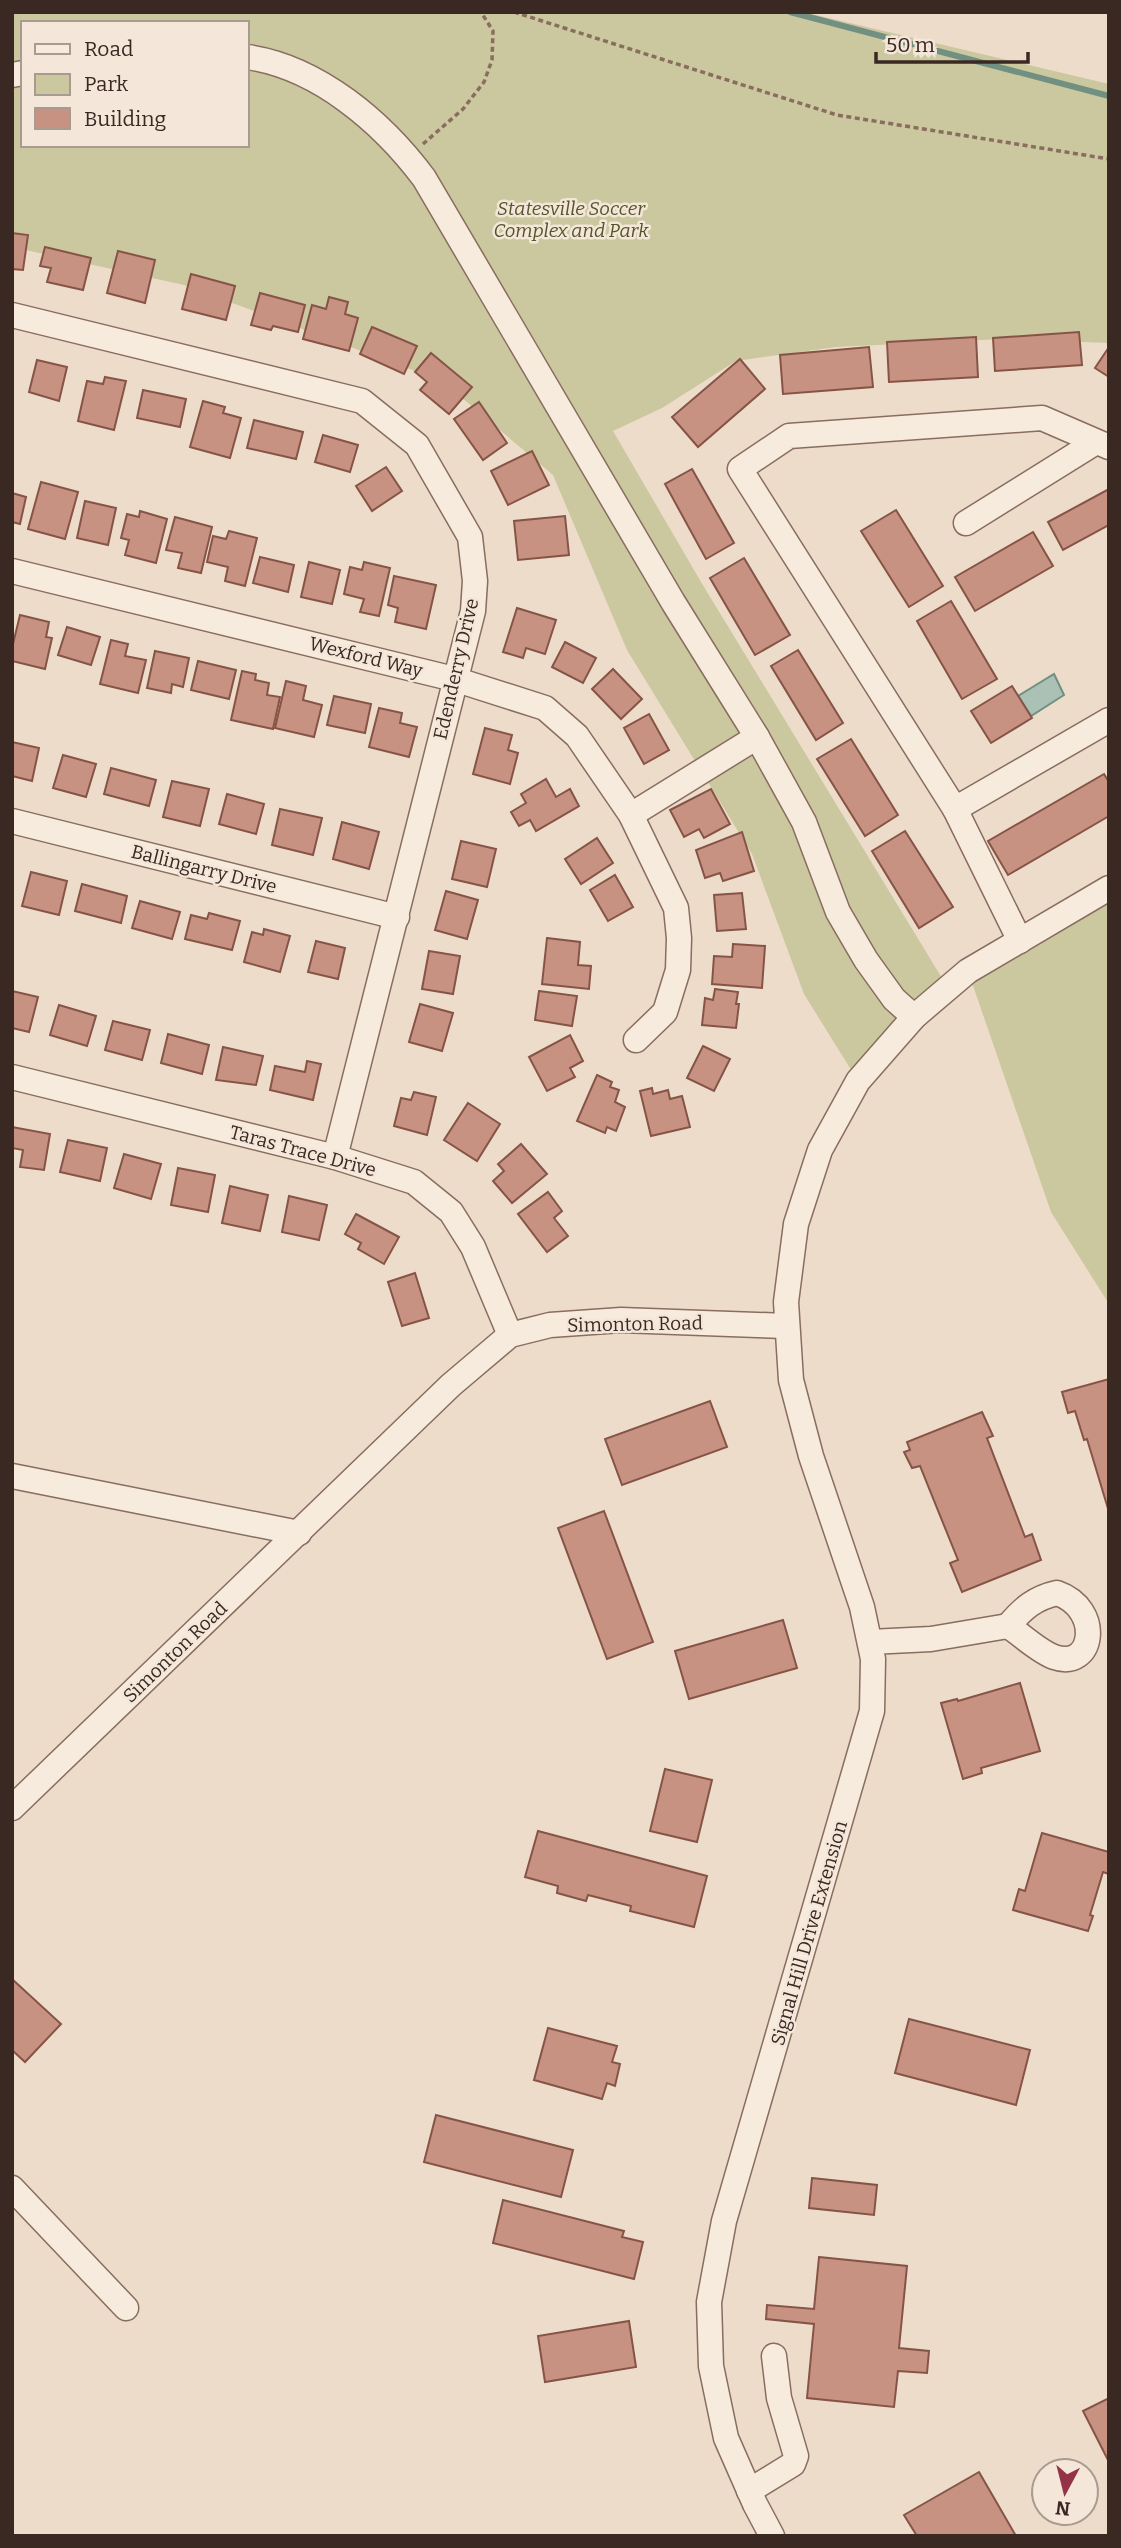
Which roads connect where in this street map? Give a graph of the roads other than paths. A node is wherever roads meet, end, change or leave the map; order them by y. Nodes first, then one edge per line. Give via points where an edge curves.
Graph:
1 (248, 57) edge
2 (12, 315) edge
3 (1102, 444) edge
4 (966, 523) dead end
5 (12, 571) edge
6 (454, 679) junction
7 (1109, 720) edge
8 (757, 737) junction
9 (955, 809) junction
10 (631, 815) junction
11 (12, 821) edge
12 (1109, 888) edge
13 (397, 918) junction
14 (1020, 941) junction
15 (914, 1017) junction
16 (636, 1040) dead end
17 (12, 1077) edge
18 (335, 1157) junction
19 (786, 1326) junction
20 (510, 1335) junction
21 (12, 1476) edge
22 (299, 1533) junction
23 (1008, 1626) dead end
24 (870, 1642) junction
25 (12, 1808) edge
26 (12, 2188) edge
27 (126, 2308) dead end
28 (775, 2356) dead end
29 (749, 2491) junction
30 (772, 2536) edge

1 - 8 street via 280,66 332,91 383,131 424,178
2 - 6 street, Edenderry Drive via 362,401 417,445 470,537 473,611
3 - 4 street
3 - 9 street via 1042,418 789,436 740,469
5 - 6 street, Wexford Way
6 - 10 street, Wexford Way via 544,708 578,736
6 - 13 street, Edenderry Drive
7 - 9 street
8 - 10 street
8 - 15 street via 804,822 843,922 894,999
9 - 14 street
10 - 16 street, Wexford Way via 676,908 679,938 678,970 665,1012
11 - 13 street, Ballingarry Drive
12 - 14 street
13 - 18 street, Edenderry Drive
14 - 15 street via 968,971
15 - 19 street via 858,1082 820,1150 796,1224
17 - 18 street, Taras Trace Drive
18 - 20 street, Taras Trace Drive via 414,1182 451,1212 473,1247
19 - 20 street, Simonton Road via 621,1320 550,1325
19 - 24 street, Signal Hill Drive Extension via 791,1380 810,1456
20 - 22 street, Simonton Road via 451,1385
21 - 22 street
22 - 25 street, Simonton Road
23 - 24 street via 931,1639
24 - 29 street, Signal Hill Drive Extension via 872,1712 724,2221 709,2302 711,2366 726,2438
26 - 27 street
28 - 29 street via 779,2398 796,2456 793,2465
29 - 30 street, Signal Hill Drive Extension

